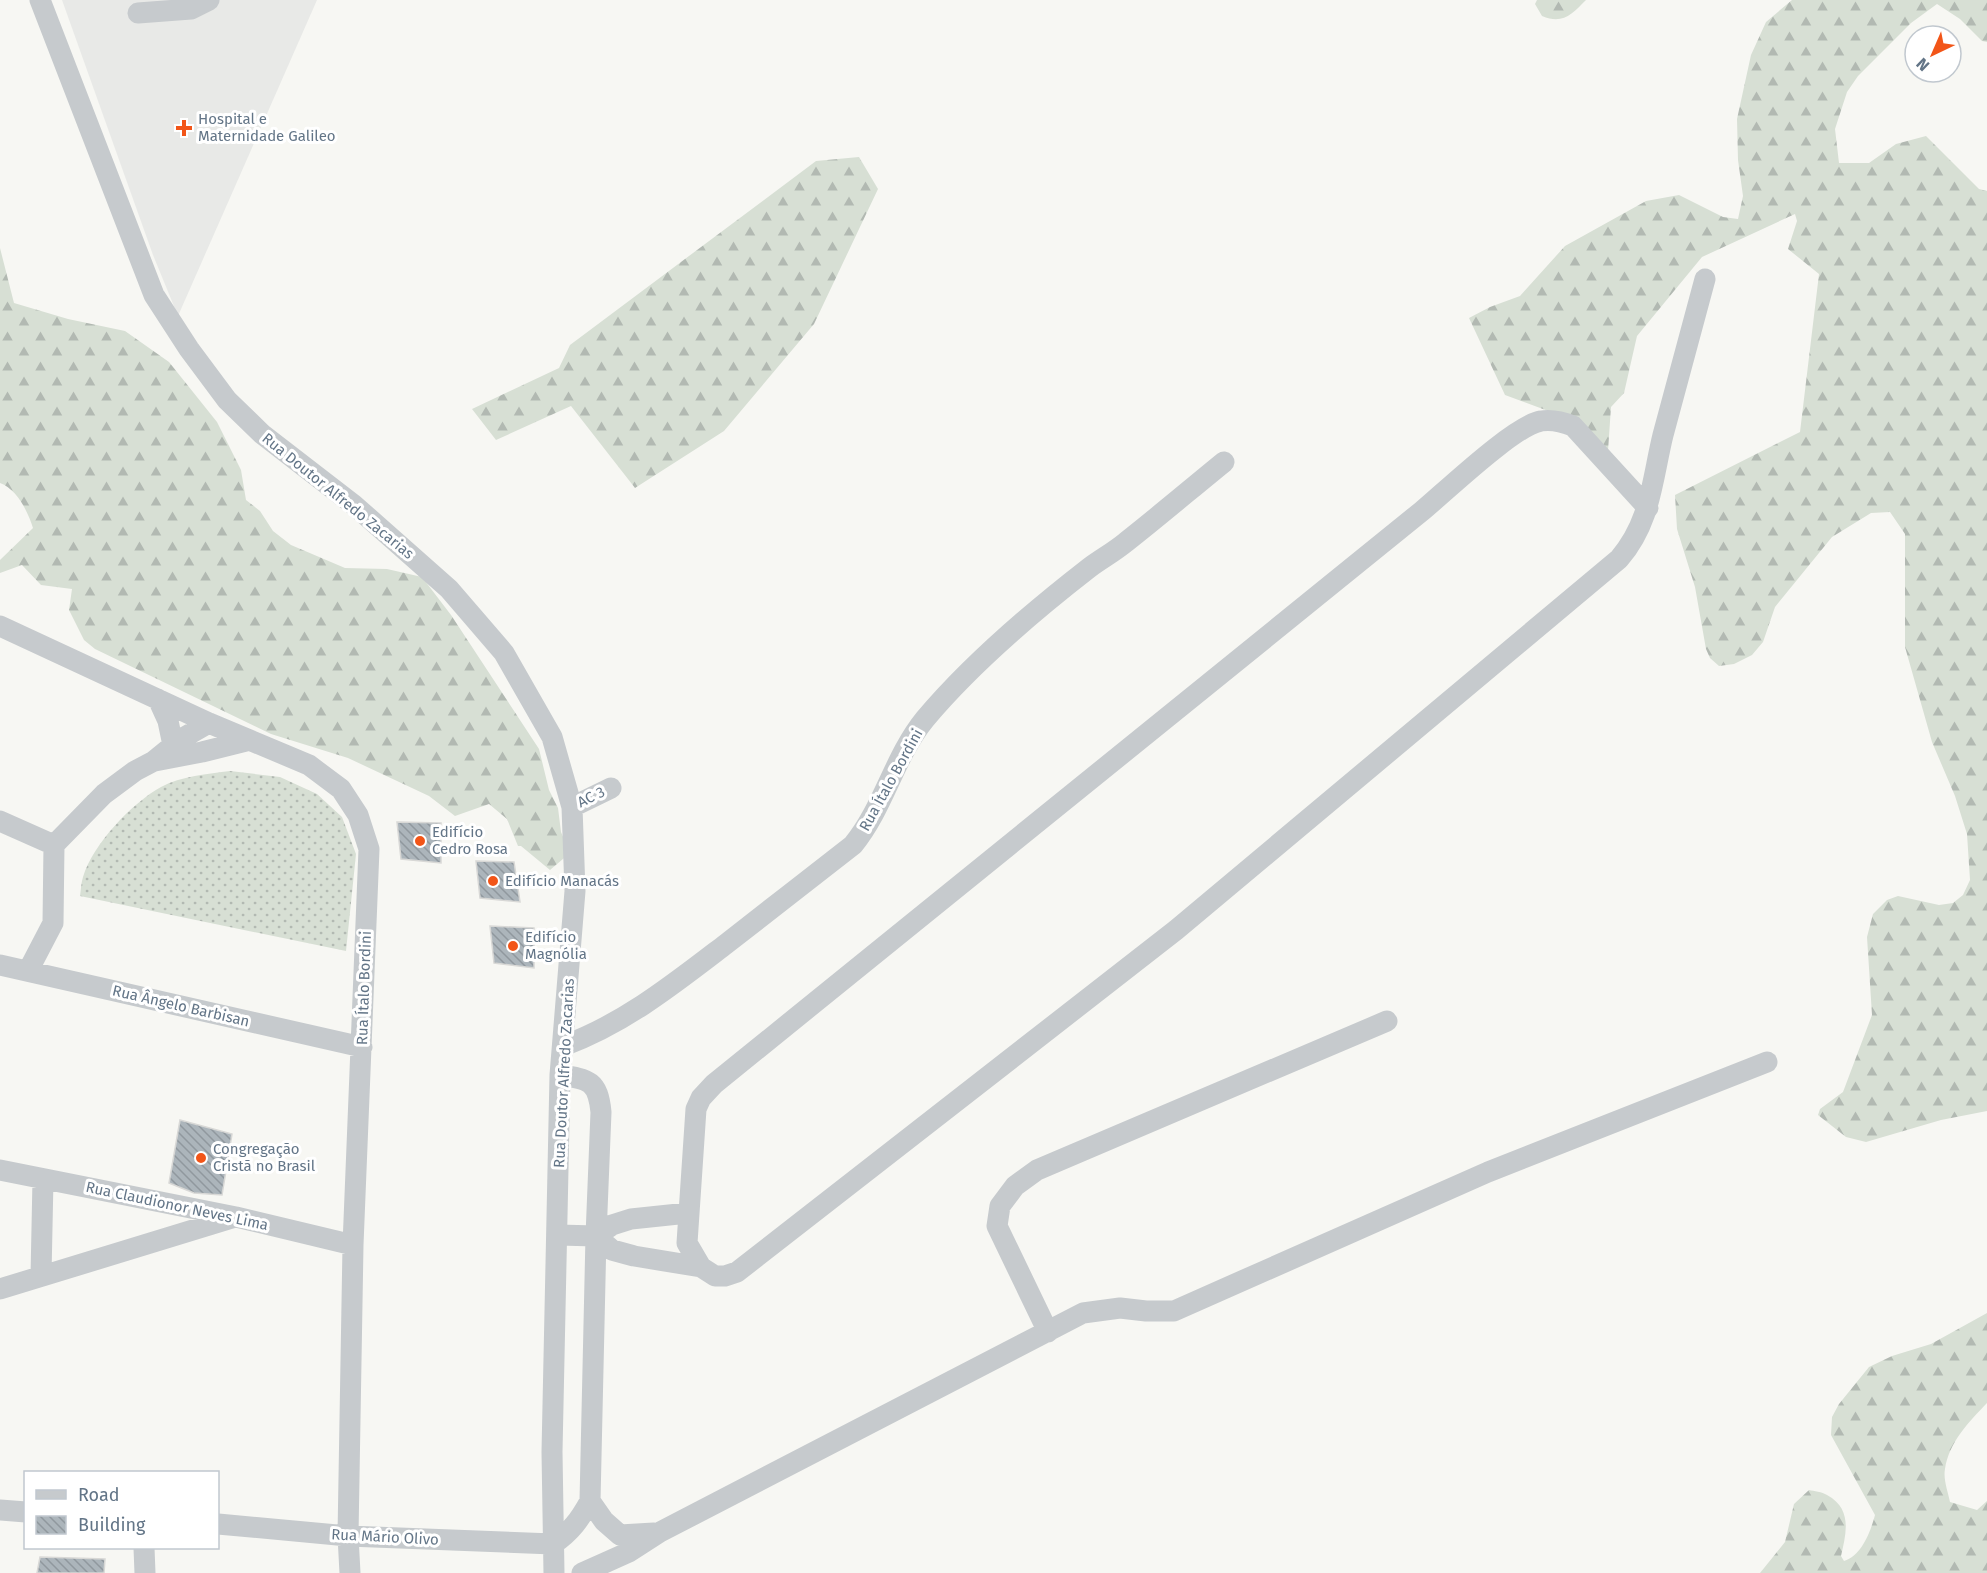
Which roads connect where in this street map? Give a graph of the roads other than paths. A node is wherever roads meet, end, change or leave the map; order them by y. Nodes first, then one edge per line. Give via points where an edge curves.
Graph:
1 (40, 0) edge
2 (209, 0) edge
3 (138, 13) dead end
4 (1705, 279) dead end
5 (1224, 462) dead end
6 (1648, 508) junction
7 (0, 626) edge
8 (158, 699) junction
9 (209, 723) junction
10 (250, 740) junction
11 (173, 745) junction
12 (154, 761) junction
13 (611, 788) dead end
14 (572, 807) junction
15 (0, 821) edge
16 (54, 845) junction
17 (0, 966) edge
18 (28, 971) junction
19 (1387, 1021) dead end
20 (563, 1046) junction
21 (362, 1047) junction
22 (1767, 1062) dead end
23 (560, 1075) junction
24 (0, 1170) edge
25 (42, 1179) junction
26 (688, 1213) junction
27 (236, 1217) junction
28 (558, 1235) junction
29 (596, 1236) junction
30 (353, 1245) junction
31 (701, 1267) junction
32 (42, 1276) junction
33 (0, 1289) edge
34 (1048, 1332) junction
35 (590, 1501) junction
36 (0, 1510) edge
37 (24, 1512) edge
38 (219, 1524) edge
39 (660, 1532) junction
40 (348, 1536) junction
41 (553, 1544) junction
42 (144, 1549) edge
43 (144, 1573) edge
44 (350, 1573) edge
45 (554, 1573) edge
46 (582, 1573) edge

1 - 14 street, Rua Doutor Alfredo Zacarias via 154,295 189,349 227,400 262,434 354,505 449,589 504,653 552,737
2 - 3 street via 191,9
4 - 6 street via 1658,455
5 - 20 street, Rua Ítalo Bordini via 1090,567 978,663 910,739 864,831 853,845 689,972 624,1017
6 - 26 street via 1573,426 1562,421 1540,421 1515,433 714,1084 696,1109
6 - 31 street via 1632,545 1619,559 1176,930 737,1272 715,1276
7 - 8 street, Rua Ítalo Bordini
8 - 9 street, Rua Ítalo Bordini
8 - 11 street
9 - 10 street, Rua Ítalo Bordini
9 - 11 street
10 - 12 street
10 - 21 street, Rua Ítalo Bordini via 325,776 342,789 358,815 369,849
11 - 12 street
12 - 16 street via 104,794
13 - 14 street, AC 3
14 - 20 street, Rua Doutor Alfredo Zacarias via 575,891
15 - 16 street
16 - 18 street via 53,923
17 - 18 street, Rua Ângelo Barbisan
18 - 21 street, Rua Ângelo Barbisan
19 - 34 street via 1037,1170 1015,1186 1000,1206 997,1226
20 - 23 street, Rua Doutor Alfredo Zacarias
21 - 30 street, Rua Ítalo Bordini
22 - 34 street via 1488,1172 1174,1311 1120,1308 1083,1313
23 - 28 street, Rua Doutor Alfredo Zacarias
23 - 29 street via 589,1081 599,1098
24 - 25 street, Rua Claudionor Neves Lima
25 - 27 street, Rua Claudionor Neves Lima
25 - 32 street
26 - 29 street via 631,1219
26 - 31 street via 687,1243
27 - 30 street, Rua Claudionor Neves Lima
27 - 32 street
28 - 29 street
28 - 41 street, Rua Doutor Alfredo Zacarias
29 - 31 street via 612,1250 634,1257
29 - 35 street
30 - 40 street, Rua Ítalo Bordini
32 - 33 street
34 - 39 street
35 - 39 street via 620,1535
35 - 41 street via 568,1534
36 - 37 street
38 - 40 street, Rua Mário Olivo
39 - 46 street
40 - 41 street, Rua Mário Olivo
40 - 44 street, Rua Ítalo Bordini
41 - 45 street, Rua Doutor Alfredo Zacarias
42 - 43 street

